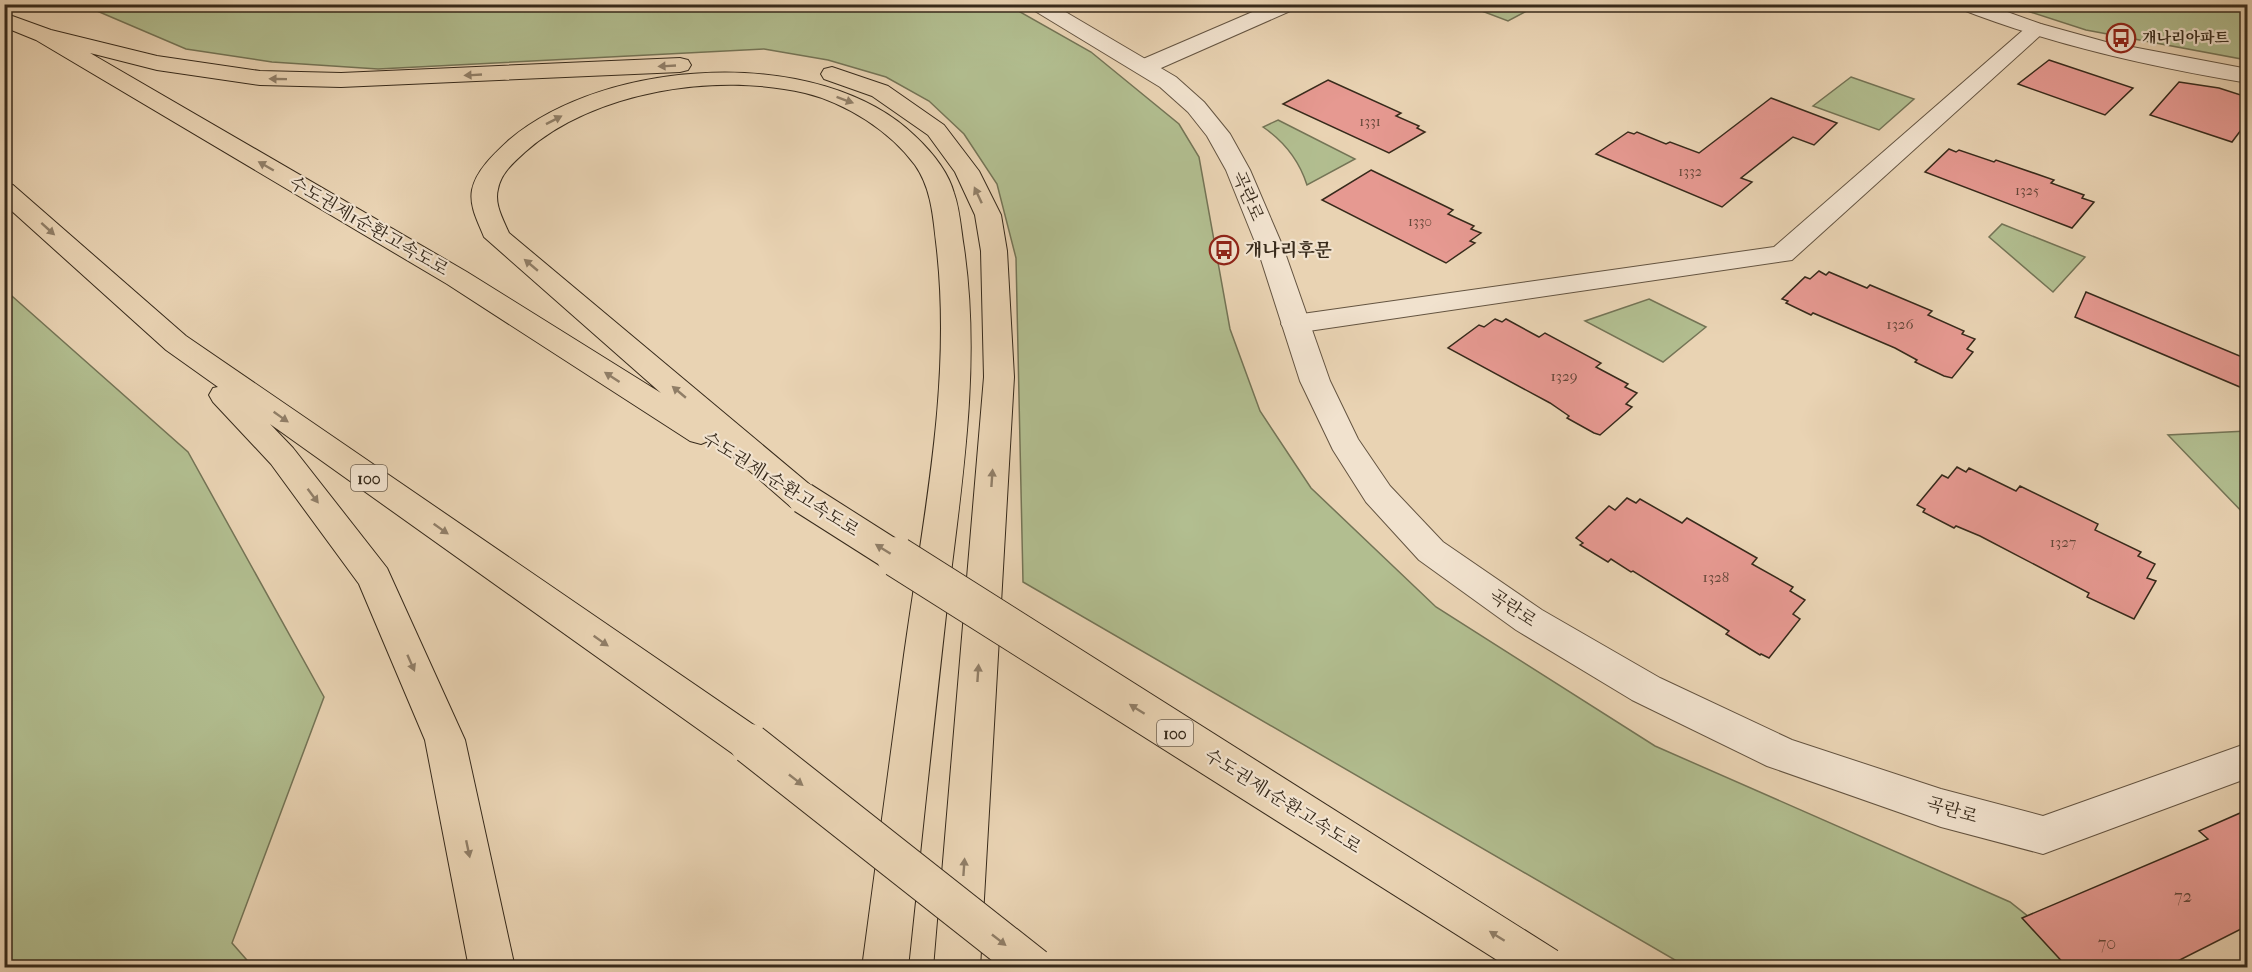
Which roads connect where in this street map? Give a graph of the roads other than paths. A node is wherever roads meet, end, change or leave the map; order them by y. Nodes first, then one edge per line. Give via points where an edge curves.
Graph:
1 (1037, 4) edge
2 (1290, 4) edge
3 (1965, 4) edge
4 (4, 19) edge
5 (2036, 29) junction
6 (44, 35) junction
7 (1144, 67) junction
8 (2247, 76) edge
9 (4, 190) edge
10 (1295, 324) junction
11 (176, 343) junction
12 (803, 498) junction
13 (2247, 760) edge
14 (492, 968) edge
15 (885, 968) edge
16 (957, 968) edge
17 (1034, 968) edge
18 (1546, 968) edge

1 - 7 street, 곡란로
2 - 7 street
3 - 5 street
4 - 6 highway, 수도권제1순환고속도로 / 100
5 - 8 street via 2180,65
5 - 10 street via 1782,254
12 -> 6 highway, 수도권제1순환고속도로 / 100 via 457,278
16 -> 6 highway via 999,377 994,251 988,215 967,171 936,130 880,92 834,75 786,65 734,63 341,80 260,78 157,63
7 - 10 street, 곡란로 via 1189,101 1218,134 1238,170 1270,247
9 -> 11 highway, 100
10 - 13 street, 곡란로 via 1315,381 1344,442 1378,494 1431,550 1529,620 1646,689 1781,754 1941,808 2043,836
11 -> 14 highway via 282,456 374,578 445,740
11 -> 17 highway, 100, bridge via 750,744
12 -> 15 highway via 497,237 484,197 492,171 517,143 554,119 599,101 692,79 745,78 808,87 854,103 915,150 939,184 954,267 956,382
18 -> 12 highway, 수도권제1순환고속도로 / 100, bridge

